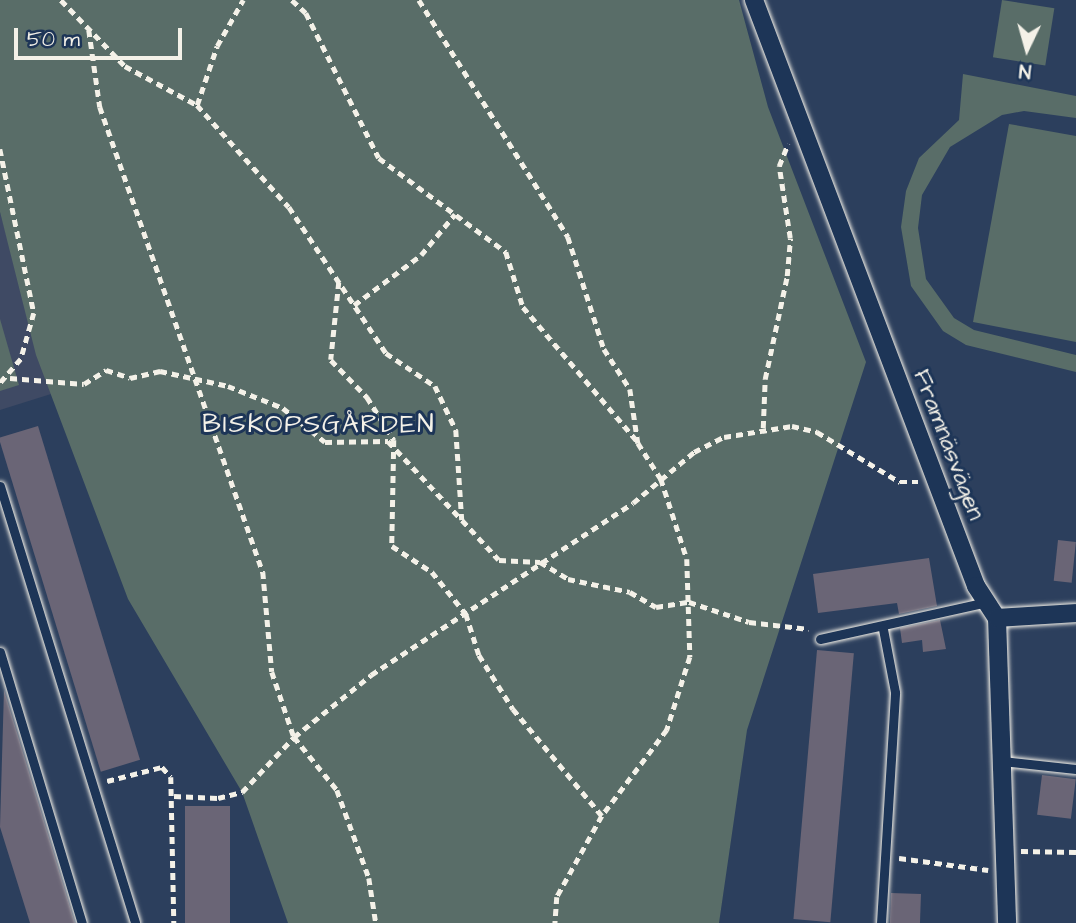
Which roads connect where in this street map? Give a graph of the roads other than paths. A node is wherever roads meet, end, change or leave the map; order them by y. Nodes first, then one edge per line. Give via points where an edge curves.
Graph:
1 (754, 0) edge
2 (0, 486) edge
3 (986, 602) junction
4 (1076, 613) edge
5 (997, 618) junction
6 (883, 629) junction
7 (820, 639) road end
8 (0, 652) edge
9 (1002, 761) junction
10 (1076, 769) edge
11 (82, 923) edge
12 (135, 923) edge
13 (881, 923) edge
14 (1007, 923) edge

1 - 3 street, Framnäsvägen via 936,483
2 - 12 lane
3 - 5 street, Framnäsvägen
3 - 6 lane
4 - 5 street
5 - 9 street
6 - 7 lane
6 - 13 lane via 895,692
8 - 11 lane
9 - 10 lane
9 - 14 street

